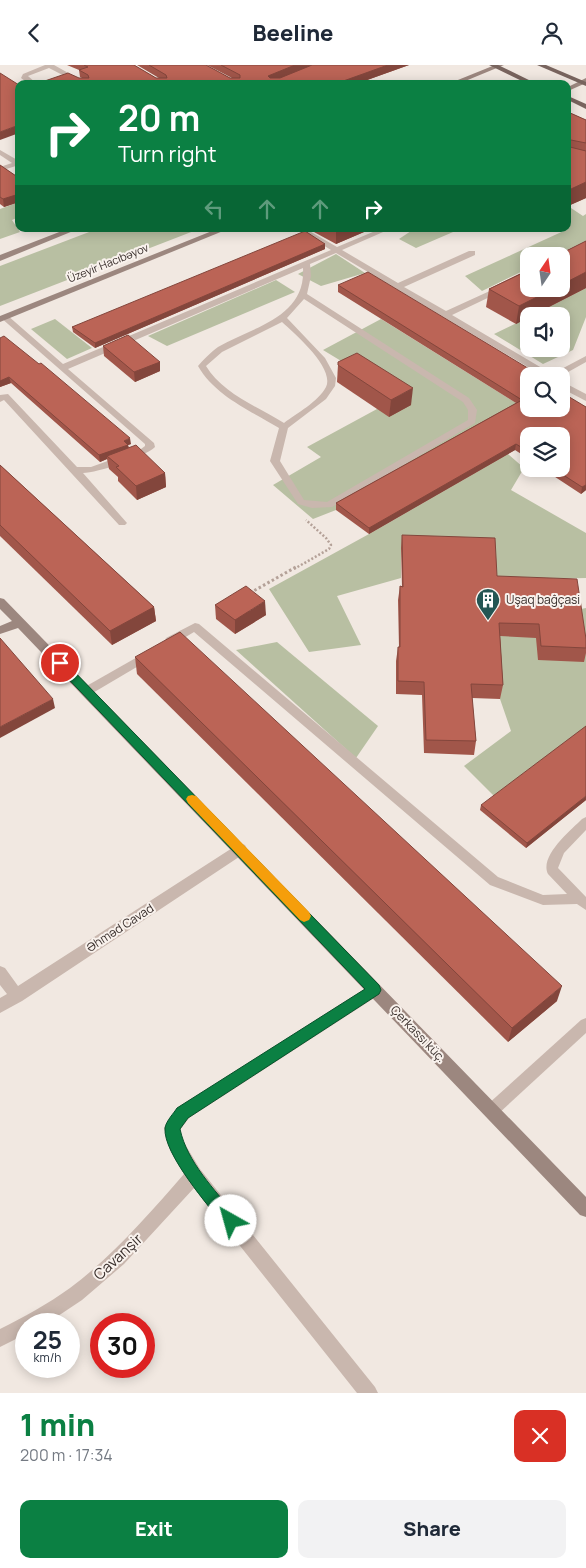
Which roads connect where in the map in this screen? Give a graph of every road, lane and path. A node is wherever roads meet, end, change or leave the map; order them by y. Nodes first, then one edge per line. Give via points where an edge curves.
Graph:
1 (49, 65) edge
2 (540, 65) edge
3 (496, 66) edge
4 (28, 80) edge
5 (77, 80) edge
6 (461, 80) edge
7 (526, 80) edge
8 (584, 82) edge
9 (571, 88) edge
10 (571, 100) edge
11 (586, 107) edge
12 (0, 152) edge
13 (15, 161) edge
14 (15, 164) edge
15 (0, 169) edge
16 (66, 232) edge
17 (217, 232) edge
18 (306, 232) edge
19 (379, 232) edge
20 (336, 250) junction
21 (472, 253) dead end
22 (0, 258) edge
23 (306, 263) junction
24 (520, 279) edge
25 (399, 286) junction
26 (303, 295) junction
27 (446, 314) junction
28 (2, 318) edge
29 (283, 318) junction
30 (586, 359) edge
31 (534, 367) edge
32 (62, 368) junction
33 (570, 368) edge
34 (570, 389) edge
35 (586, 398) edge
36 (0, 399) edge
37 (284, 427) junction
38 (75, 470) junction
39 (312, 505) junction
40 (122, 523) dead end
41 (244, 596) edge
42 (0, 602) edge
43 (20, 623) junction
44 (0, 631) edge
45 (87, 691) junction
46 (586, 822) edge
47 (240, 849) junction
48 (583, 902) edge
49 (0, 973) edge
50 (374, 990) junction
51 (17, 996) junction
52 (0, 1006) edge
53 (586, 1024) edge
54 (492, 1110) junction
55 (194, 1175) junction
56 (586, 1209) edge
57 (46, 1313) edge
58 (15, 1330) edge
59 (0, 1338) edge
60 (369, 1393) edge

1 - 4 lane via 25,75
1 - 5 lane
2 - 8 main road
3 - 6 street
3 - 7 main road
8 - 9 street
10 - 11 main road
12 - 13 lane
14 - 15 lane
16 - 22 street
17 - 28 street, Üzeyir Hacıbəyov
18 - 20 lane
19 - 20 lane
20 - 23 lane
20 - 25 lane
21 - 25 lane
23 - 26 lane
23 - 32 lane
24 - 27 lane
25 - 27 lane
26 - 29 lane
26 - 39 lane via 466,400 474,414 472,421 329,505
27 - 31 lane
28 - 32 lane
29 - 37 lane via 316,351 332,377 332,385 324,395
29 - 37 lane via 219,350 202,366 205,375 223,389
30 - 33 lane
32 - 38 lane via 150,447 92,470
34 - 35 lane
36 - 38 lane via 5,396
37 - 39 lane via 275,461 301,502
38 - 40 lane
39 - 41 path via 306,521 330,541 329,549
42 - 43 street, Çerkassı küç.
43 - 44 street
43 - 45 street, Çerkassı küç.
45 - 47 street, Çerkassı küç.
45 - 48 lane via 195,627 494,881 543,900
46 - 48 lane via 557,851 552,870
47 - 50 street, Çerkassı küç.
47 - 51 street, Əhməd Cavad
49 - 51 street
50 - 54 street, Çerkassı küç.
50 - 55 street via 182,1113 172,1127 176,1144
51 - 52 street, Əhməd Cavad
53 - 54 lane
54 - 56 street, Çerkassı küç.
55 - 57 street, Cavanşir via 146,1231 104,1271 73,1297
55 - 60 street
58 - 59 street, Cavanşir

